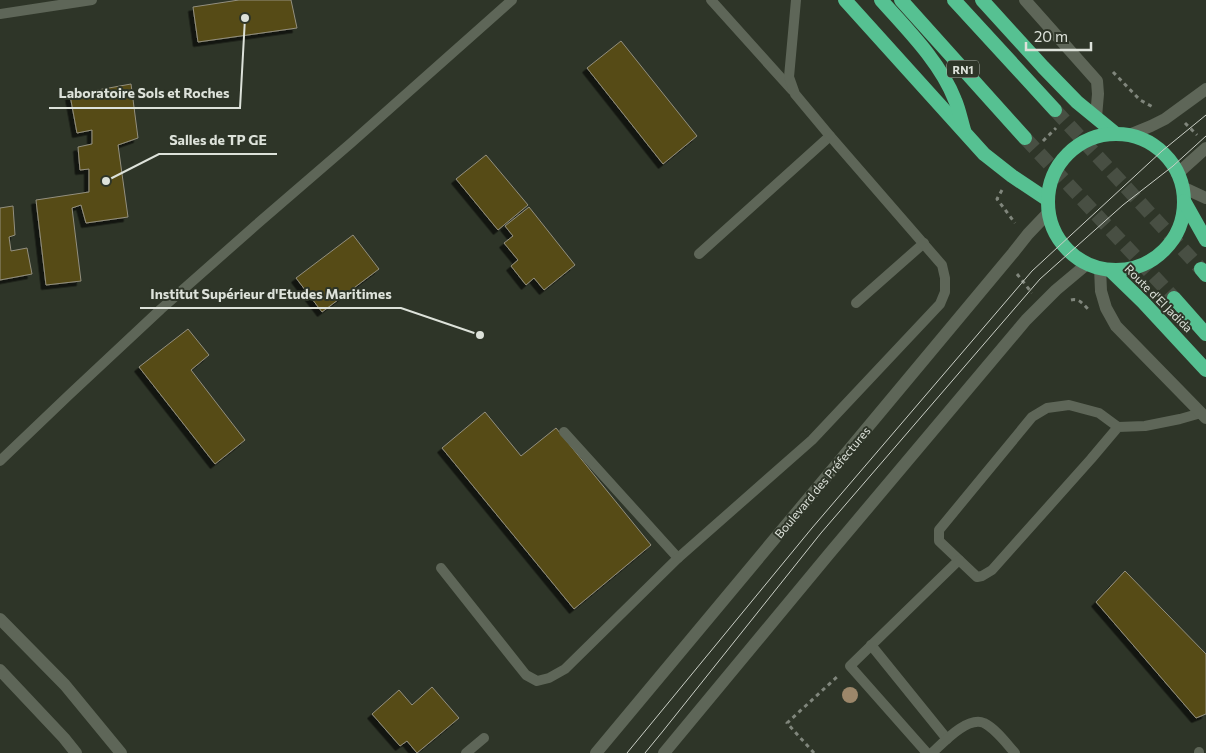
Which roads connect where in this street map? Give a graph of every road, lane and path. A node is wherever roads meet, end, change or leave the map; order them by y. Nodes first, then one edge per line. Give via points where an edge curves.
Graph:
1 (92, 0) edge
2 (512, 0) edge
3 (711, 0) edge
4 (796, 0) edge
5 (845, 0) edge
6 (881, 0) edge
7 (900, 0) edge
8 (954, 0) edge
9 (982, 0) edge
10 (1026, 0) edge
11 (0, 14) edge
12 (1096, 81) junction
13 (1206, 88) edge
14 (795, 94) junction
15 (1055, 110) tunnel mouth
16 (1175, 112) junction
17 (1096, 117) junction
18 (1058, 126) dead end
19 (966, 135) junction
20 (1122, 135) junction
21 (830, 136) junction
22 (1025, 138) tunnel mouth
23 (1203, 143) edge
24 (1039, 146) dead end
25 (1012, 176) junction
26 (1180, 180) junction
27 (1206, 198) edge
28 (1184, 201) junction
29 (1048, 206) junction
30 (1016, 226) dead end
31 (1206, 240) edge
32 (924, 243) junction
33 (699, 254) dead end
34 (1006, 262) junction
35 (1099, 267) junction
36 (1174, 298) tunnel mouth
37 (1070, 300) dead end
38 (856, 303) dead end
39 (1041, 305) junction
40 (1094, 315) dead end
41 (1206, 334) edge
42 (1206, 370) edge
43 (1203, 416) edge
44 (1118, 427) junction
45 (564, 432) dead end
46 (0, 461) edge
47 (678, 558) junction
48 (959, 560) junction
49 (441, 568) dead end
50 (0, 619) edge
51 (871, 644) junction
52 (850, 666) junction
53 (0, 670) edge
54 (484, 738) dead end
55 (947, 739) junction
56 (76, 753) edge
57 (121, 753) edge
58 (466, 753) edge
59 (596, 753) edge
60 (664, 753) edge
61 (814, 753) edge
62 (927, 753) edge
63 (932, 753) edge
64 (1015, 753) edge

1 - 11 lane
2 - 46 lane via 161,309
3 - 14 lane
4 - 14 lane via 790,77
5 - 19 highway
6 - 19 highway via 914,36 944,78 956,100
7 - 22 highway, RN1
8 - 15 highway
9 - 17 highway via 1043,68
10 - 12 street
12 - 16 path via 1108,67 1146,104
12 - 17 street
13 - 16 street
14 - 21 lane
16 - 20 street via 1151,126
16 - 23 path
17 - 20 highway
18 - 24 path
19 - 25 highway
20 - 26 highway via 1144,140 1162,151
20 - 29 highway via 1091,139 1069,153 1054,174
21 - 32 lane
21 - 33 lane
23 - 26 street
25 - 29 highway
25 - 30 path via 996,199
26 - 27 street
26 - 28 highway
28 - 31 highway
28 - 35 highway via 1183,214 1174,237 1152,260 1122,270
29 - 34 street, Boulevard des Préfectures
29 - 35 highway via 1052,227 1062,244 1070,252
32 - 38 lane
32 - 47 lane via 942,265 945,292 940,304 812,440
34 - 39 path
34 - 59 street, Boulevard des Préfectures
35 - 39 street via 1069,278
35 - 42 highway, Route d'El Jadida via 1144,302
35 - 43 street via 1101,291 1116,326
36 - 41 highway, Route d'El Jadida
37 - 40 path via 1077,299
39 - 60 street
43 - 44 lane
44 - 48 lane via 992,570 977,577
44 - 48 lane via 1099,413 1069,405 1047,408 1032,417 939,530 939,541
45 - 47 lane
47 - 49 lane via 565,669 537,681 526,675
48 - 51 lane
50 - 57 street via 65,685
51 - 52 lane
51 - 55 lane
52 - 61 path via 787,723
52 - 62 lane
53 - 56 street
54 - 58 lane
55 - 63 lane
55 - 64 lane via 970,722 983,722

